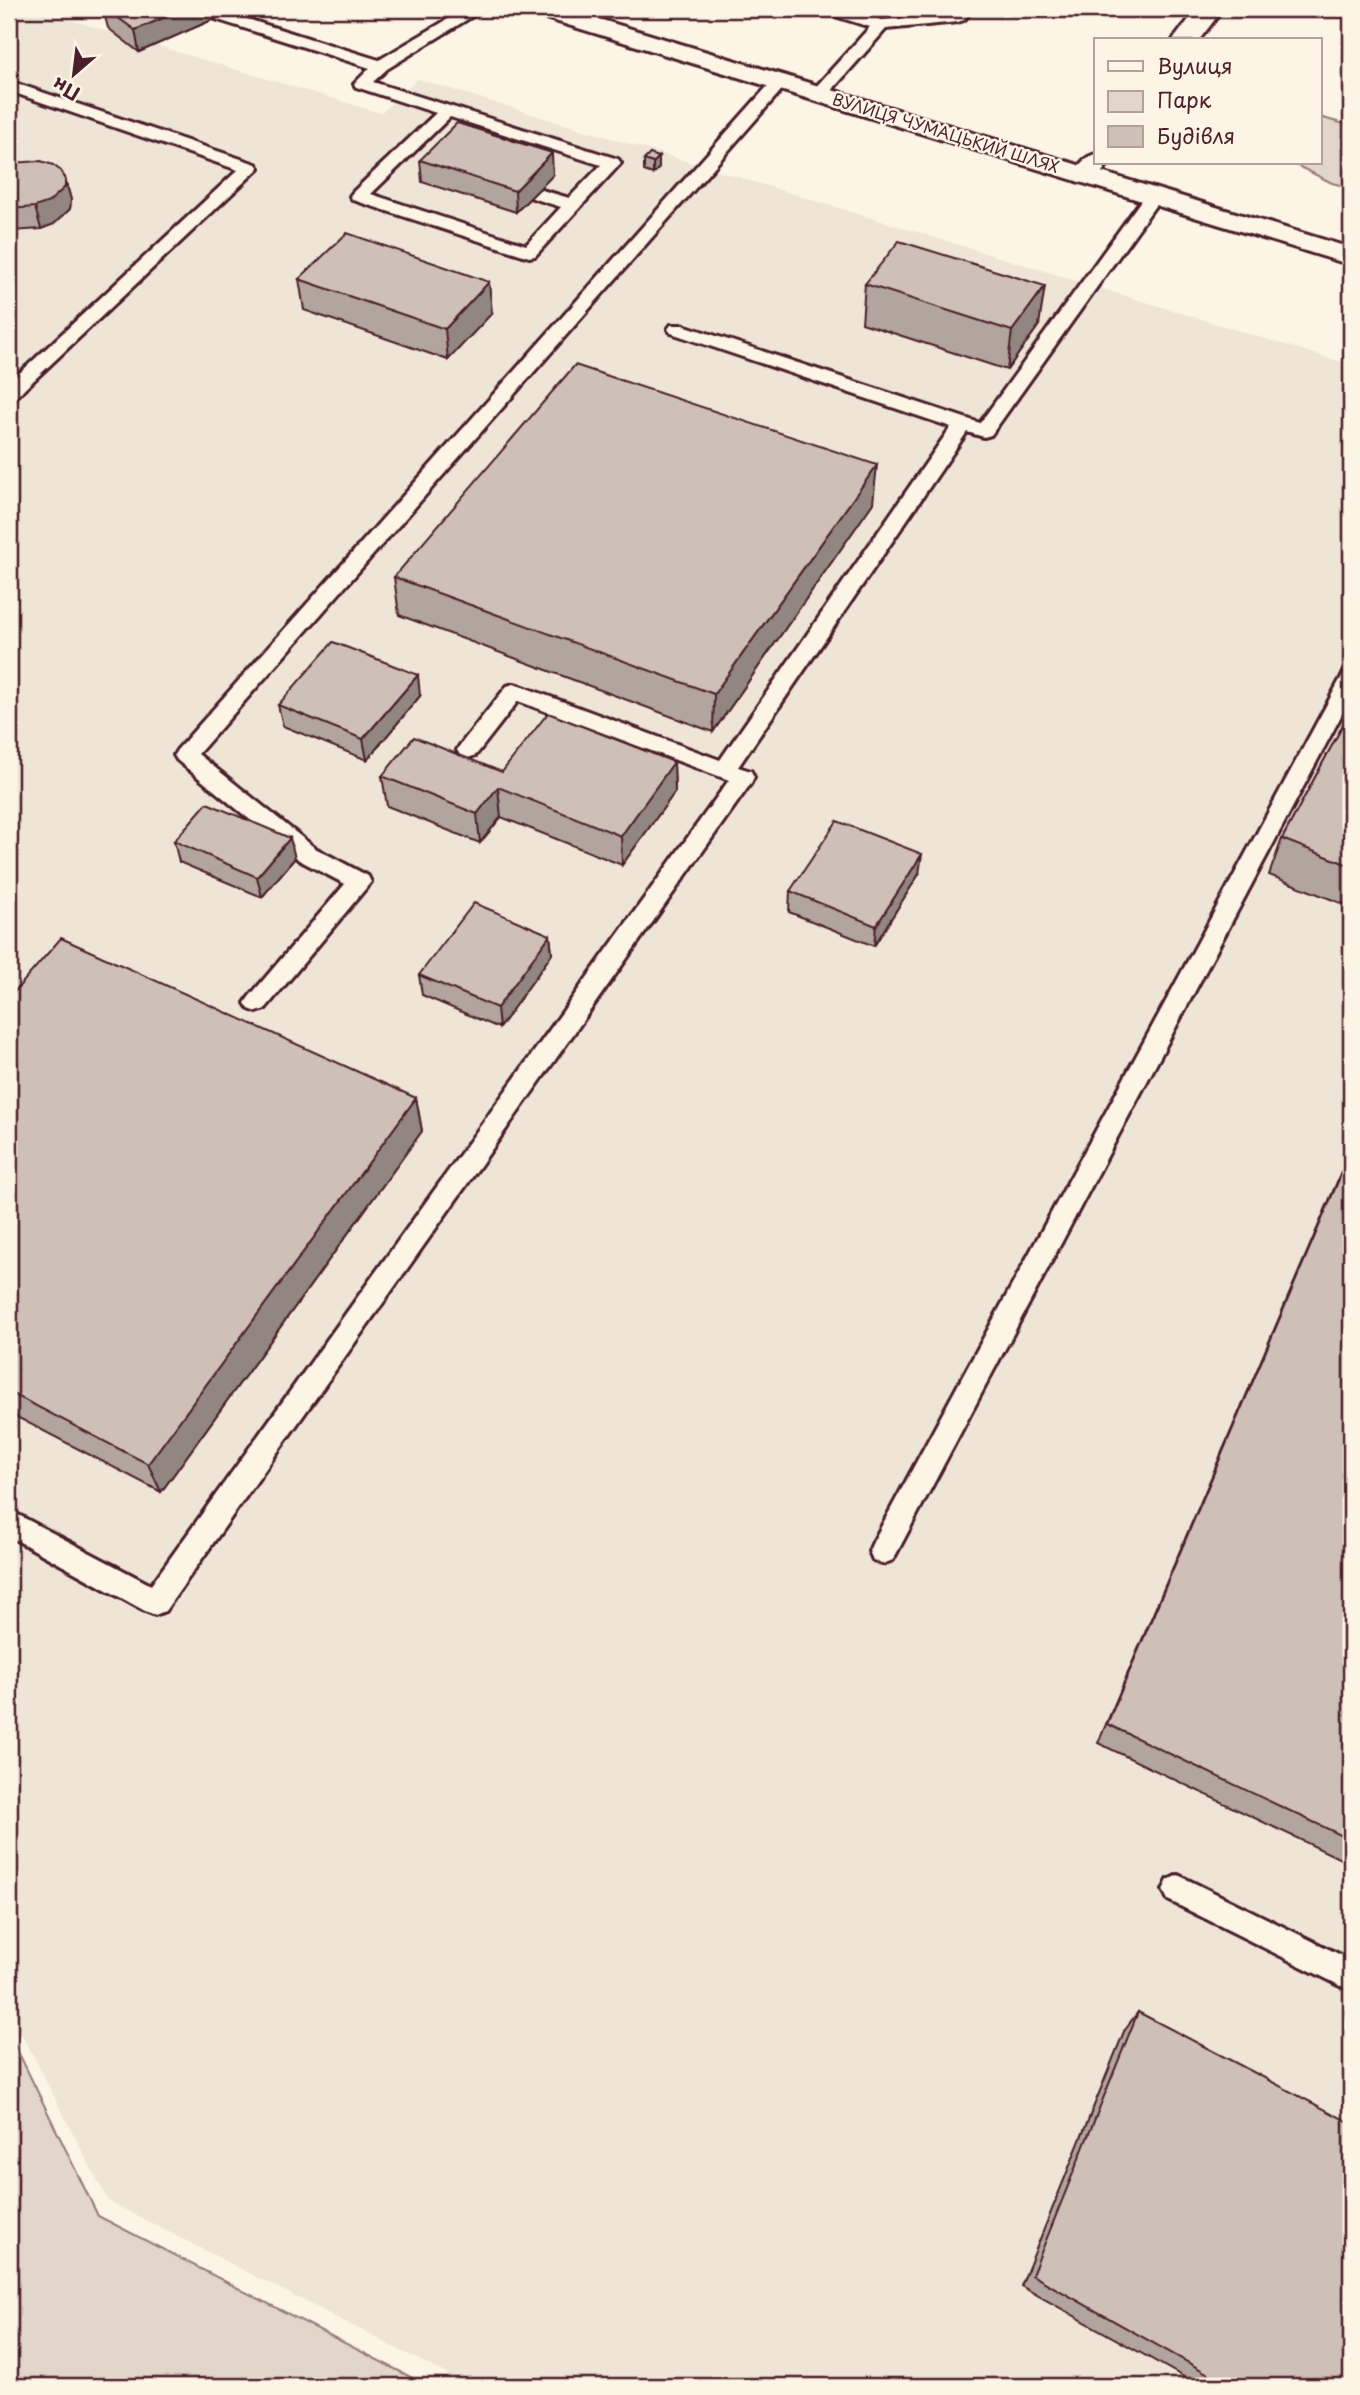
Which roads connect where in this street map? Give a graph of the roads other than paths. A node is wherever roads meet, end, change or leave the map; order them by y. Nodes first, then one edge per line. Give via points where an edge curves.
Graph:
1 (199, 9) edge
2 (476, 9) edge
3 (541, 9) edge
4 (828, 9) edge
5 (965, 9) edge
6 (1210, 9) edge
7 (881, 24) junction
8 (1188, 38) edge
9 (381, 66) junction
10 (780, 82) junction
11 (9, 86) edge
12 (819, 93) junction
13 (447, 111) junction
14 (405, 151) junction
15 (429, 159) edge
16 (1091, 168) edge
17 (535, 193) edge
18 (1153, 196) junction
19 (572, 205) junction
20 (1351, 257) edge
21 (677, 329) dead end
22 (9, 393) edge
23 (963, 424) junction
24 (1351, 678) edge
25 (468, 750) dead end
26 (724, 771) junction
27 (257, 1003) dead end
28 (9, 1521) edge
29 (883, 1551) dead end
30 (1178, 1890) dead end
31 (1351, 1976) edge

1 - 9 lane
2 - 9 lane
3 - 10 main road, ВУЛИЦЯ ЧУМАЦЬКИЙ ШЛЯХ
4 - 7 lane
5 - 7 lane via 958,17
6 - 8 main road
7 - 12 lane
9 - 13 lane via 362,84
10 - 12 main road, ВУЛИЦЯ ЧУМАЦЬКИЙ ШЛЯХ
10 - 27 lane via 185,755 307,854 360,883
11 - 22 lane via 250,168
12 - 16 main road, ВУЛИЦЯ ЧУМАЦЬКИЙ ШЛЯХ
13 - 14 lane
13 - 19 lane via 612,163
14 - 15 lane
14 - 19 lane via 359,196 529,251
16 - 18 main road, ВУЛИЦЯ ЧУМАЦЬКИЙ ШЛЯХ
17 - 19 lane
18 - 20 main road, ВУЛИЦЯ ЧУМАЦЬКИЙ ШЛЯХ
18 - 23 lane via 985,431
21 - 23 lane
23 - 26 lane
24 - 29 lane
25 - 26 lane via 514,691
26 - 28 lane via 743,778 155,1602
30 - 31 lane

